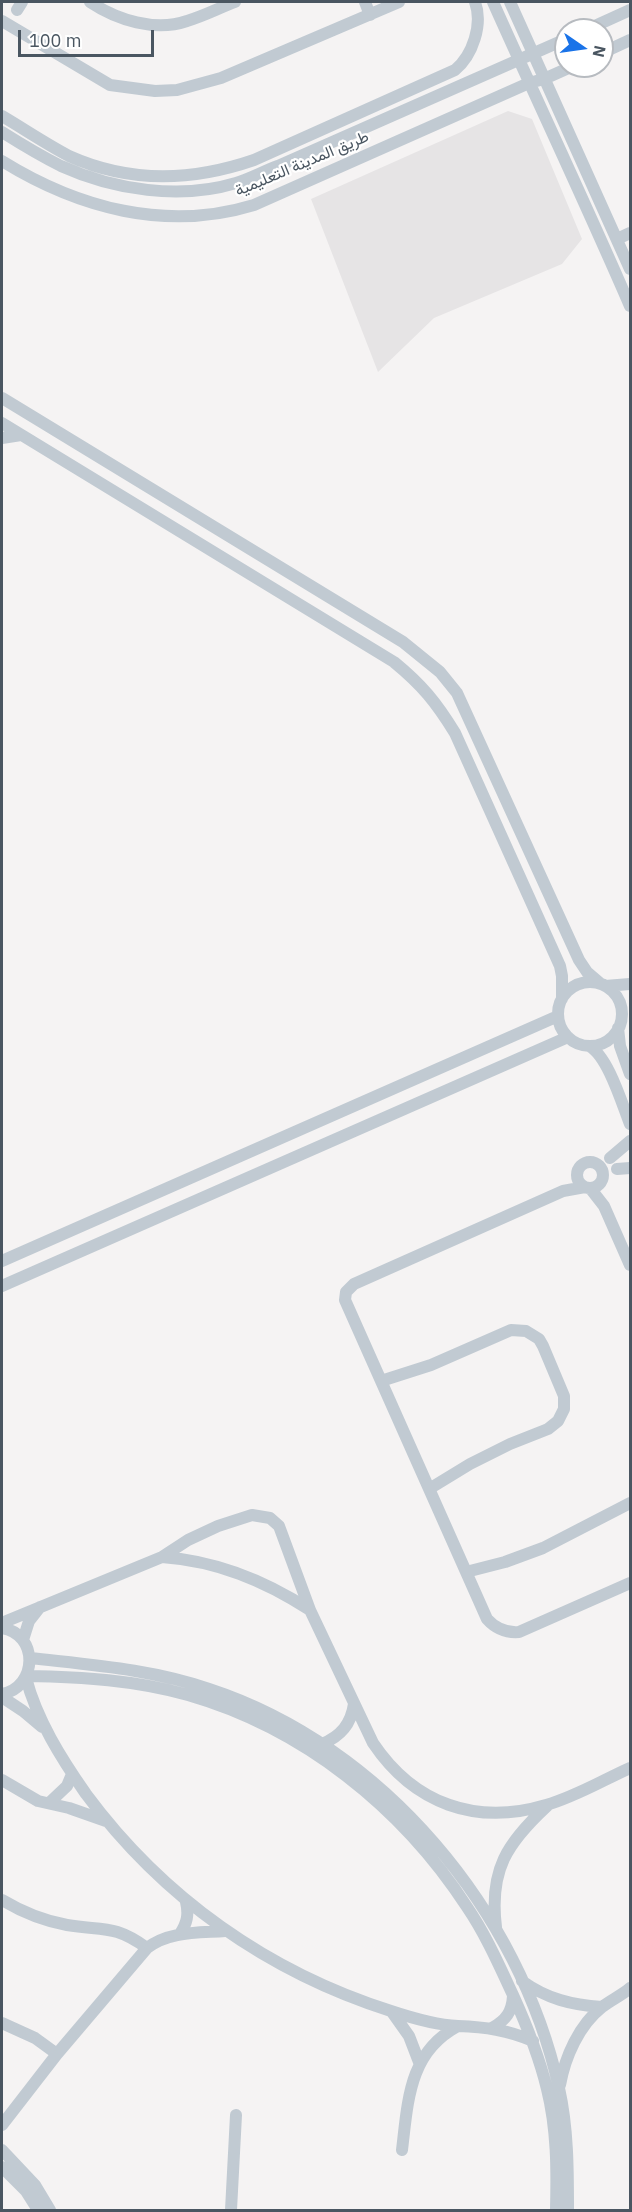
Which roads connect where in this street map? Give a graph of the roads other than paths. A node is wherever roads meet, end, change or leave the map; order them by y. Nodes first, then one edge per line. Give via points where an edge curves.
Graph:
1 (90, 2) edge
2 (235, 2) edge
3 (364, 2) edge
4 (399, 2) edge
5 (475, 2) edge
6 (493, 2) edge
7 (510, 2) edge
8 (630, 10) edge
9 (370, 15) junction
10 (612, 18) edge
11 (2, 21) edge
12 (630, 40) edge
13 (554, 44) edge
14 (614, 47) edge
15 (533, 54) junction
16 (518, 58) junction
17 (554, 75) edge
18 (544, 79) junction
19 (529, 83) junction
20 (2, 116) edge
21 (2, 132) edge
22 (2, 161) edge
23 (630, 233) edge
24 (617, 239) junction
25 (627, 254) edge
26 (630, 269) edge
27 (630, 306) edge
28 (2, 398) edge
29 (2, 423) edge
30 (21, 435) junction
31 (2, 438) edge
32 (166, 497) junction
33 (154, 517) junction
34 (630, 984) edge
35 (603, 985) junction
36 (562, 999) junction
37 (630, 1013) edge
38 (558, 1016) junction
39 (619, 1025) junction
40 (568, 1037) junction
41 (590, 1046) junction
42 (630, 1074) edge
43 (630, 1124) edge
44 (630, 1141) edge
45 (630, 1168) edge
46 (602, 1173) junction
47 (577, 1175) junction
48 (562, 1191) junction
49 (2, 1261) edge
50 (630, 1265) edge
51 (2, 1286) edge
52 (381, 1381) junction
53 (429, 1489) junction
54 (630, 1503) edge
55 (162, 1557) junction
56 (466, 1572) junction
57 (630, 1583) edge
58 (41, 1606) junction
59 (310, 1610) junction
60 (2, 1623) edge
61 (2, 1628) edge
62 (23, 1640) junction
63 (30, 1658) junction
64 (119, 1674) junction
65 (26, 1677) junction
66 (2, 1696) edge
67 (354, 1704) junction
68 (47, 1732) junction
69 (322, 1744) junction
70 (630, 1768) edge
71 (72, 1774) junction
72 (398, 1775) junction
73 (2, 1780) edge
74 (385, 1792) junction
75 (49, 1803) junction
76 (548, 1805) junction
77 (107, 1822) junction
78 (2, 1900) edge
79 (186, 1902) junction
80 (225, 1931) junction
81 (496, 1931) junction
82 (180, 1934) junction
83 (147, 1948) junction
84 (503, 1957) junction
85 (521, 1981) junction
86 (630, 1988) edge
87 (513, 1996) junction
88 (602, 2007) junction
89 (392, 2012) junction
90 (2, 2023) edge
91 (458, 2026) junction
92 (492, 2028) junction
93 (533, 2041) junction
94 (57, 2054) junction
95 (419, 2062) junction
96 (553, 2090) junction
97 (236, 2115) dead end
98 (2, 2125) edge
99 (2, 2150) edge
100 (402, 2150) dead end
101 (2, 2167) edge
102 (43, 2208) edge
103 (231, 2211) edge
104 (556, 2211) edge
105 (568, 2211) edge

1 - 2 street via 120,17 160,25 186,22
3 - 9 street
4 - 9 street
5 - 20 street via 477,25 471,51 450,73 259,158 225,169 162,177 110,170 66,154
6 - 16 street
7 - 15 street
8 - 10 street
9 - 11 street via 221,78 177,90 155,91 110,85
12 - 14 street
13 - 15 street, طريق المدينة التعليمية
15 - 16 street, طريق المدينة التعليمية
15 - 18 street
16 - 19 street
16 - 21 street, طريق المدينة التعليمية via 278,166 213,188 162,191 108,182 62,166
17 - 18 street, طريق المدينة التعليمية
18 - 19 street, طريق المدينة التعليمية
18 - 24 street
19 - 22 street, طريق المدينة التعليمية via 254,205 223,213 170,217 107,208 50,187
19 - 27 street
23 - 24 street
24 - 25 street
25 - 26 street
28 - 32 street
29 - 30 street
30 - 31 street
30 - 33 street
32 - 33 street
32 - 35 street via 403,642 440,672 457,693 579,960
33 - 36 street via 394,662 438,704 455,733 560,966
34 - 35 street
35 - 36 street via 579,984
35 - 39 street via 619,1002
36 - 38 street
37 - 39 street
38 - 40 street
38 - 49 street
39 - 41 street via 603,1043
39 - 42 street via 621,1052
40 - 41 street
40 - 51 street
41 - 43 street via 603,1062
44 - 46 street
45 - 46 street
46 - 47 street via 579,1182
46 - 47 street via 591,1161 584,1163
46 - 48 street
46 - 50 street via 604,1206
47 - 48 street
48 - 52 street via 348,1289 345,1300
52 - 53 street
52 - 53 street via 439,1362 511,1330 526,1331 543,1346 564,1396 564,1409 558,1421 548,1430 477,1460
53 - 56 street
54 - 56 street via 543,1548
55 - 58 street
55 - 59 street via 232,1570 272,1587
55 - 59 street via 218,1526 252,1515 270,1518 279,1526
56 - 57 street via 487,1619 502,1631 513,1632
58 - 60 street
58 - 62 street via 29,1621
59 - 67 street
61 - 62 street
62 - 63 street
63 - 64 street
63 - 65 street
64 - 65 street via 91,1678
64 - 69 street via 181,1680 231,1696
64 - 84 street via 234,1711 279,1732 338,1770 385,1808 422,1846
65 - 66 street
65 - 68 street
66 - 68 street
67 - 69 street via 341,1734
67 - 72 street via 373,1743
68 - 71 street
69 - 74 street
70 - 76 street
71 - 75 street via 67,1786
71 - 77 street
72 - 74 street
72 - 76 street via 442,1802 475,1811 510,1812
73 - 75 street via 27,1797
74 - 81 street via 438,1847
75 - 77 street
76 - 81 street via 519,1834 499,1870 495,1890
77 - 79 street
78 - 83 street via 50,1921 118,1931
79 - 80 street
79 - 82 street via 187,1923
80 - 82 street
80 - 89 street via 316,1982
81 - 84 street
82 - 83 street
83 - 94 street
84 - 85 street
84 - 87 street
85 - 88 street via 559,2001
85 - 96 street via 549,2052
86 - 88 street
87 - 92 street via 508,2015
87 - 93 street
88 - 96 street via 573,2044
89 - 91 street
89 - 95 street via 410,2036
90 - 94 street via 35,2038
91 - 92 street
91 - 95 street via 435,2041
92 - 93 street
93 - 96 street
94 - 98 street
95 - 100 street
96 - 104 street
96 - 105 street via 567,2158
97 - 103 street
99 - 102 street via 21,2169
101 - 102 street

